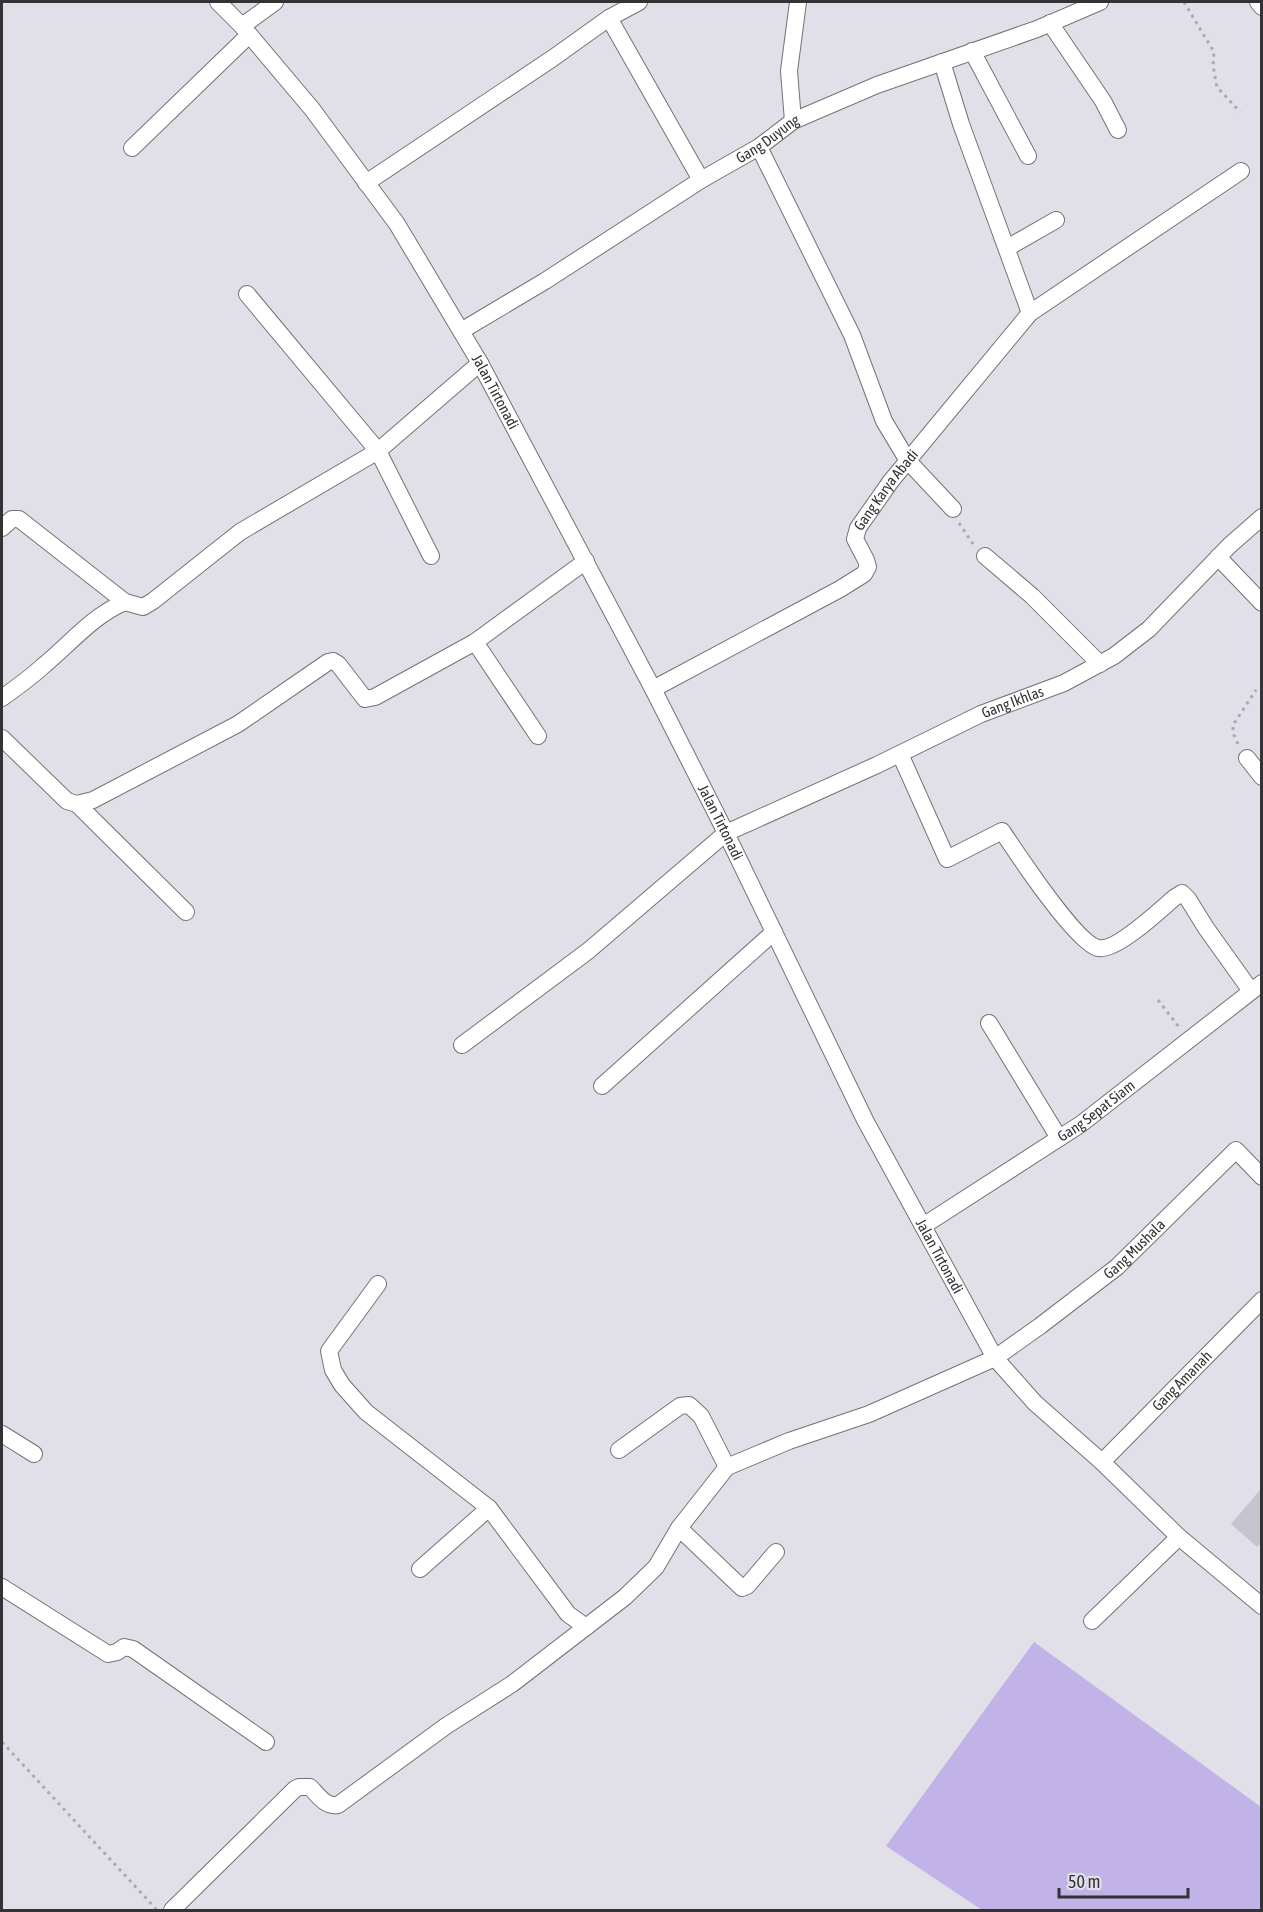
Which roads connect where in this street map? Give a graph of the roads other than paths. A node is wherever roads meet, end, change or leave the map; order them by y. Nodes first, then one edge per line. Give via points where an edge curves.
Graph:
1 (218, 2) edge
2 (275, 2) edge
3 (639, 2) edge
4 (798, 2) edge
5 (1100, 2) edge
6 (1258, 2) edge
7 (1077, 7) edge
8 (1262, 7) edge
9 (609, 18) junction
10 (1050, 23) junction
11 (246, 31) junction
12 (972, 51) junction
13 (942, 62) junction
14 (793, 121) junction
15 (1118, 130) dead end
16 (759, 147) junction
17 (132, 148) dead end
18 (1028, 156) dead end
19 (1241, 171) dead end
20 (701, 180) junction
21 (366, 183) junction
22 (1056, 220) dead end
23 (1006, 248) junction
24 (247, 294) dead end
25 (1030, 313) junction
26 (461, 331) junction
27 (480, 363) junction
28 (378, 451) junction
29 (908, 461) junction
30 (953, 509) road end
31 (1259, 523) edge
32 (2, 528) edge
33 (431, 556) dead end
34 (985, 556) road end
35 (1218, 557) junction
36 (586, 561) junction
37 (125, 602) junction
38 (1262, 603) edge
39 (475, 642) junction
40 (1100, 664) junction
41 (653, 689) junction
42 (2, 698) edge
43 (538, 736) dead end
44 (2, 738) edge
45 (900, 754) junction
46 (1247, 758) road end
47 (1262, 777) edge
48 (77, 804) junction
49 (726, 833) junction
50 (186, 912) dead end
51 (774, 932) junction
52 (1256, 987) edge
53 (989, 1023) dead end
54 (462, 1045) dead end
55 (602, 1086) dead end
56 (1059, 1138) junction
57 (1262, 1177) edge
58 (923, 1226) junction
59 (378, 1284) dead end
60 (1262, 1300) edge
61 (994, 1358) junction
62 (2, 1434) edge
63 (619, 1450) dead end
64 (34, 1454) dead end
65 (1102, 1462) junction
66 (727, 1467) junction
67 (489, 1508) junction
68 (679, 1528) junction
69 (1179, 1537) junction
70 (776, 1552) dead end
71 (420, 1569) dead end
72 (2, 1587) edge
73 (1262, 1606) edge
74 (1092, 1621) dead end
75 (586, 1627) junction
76 (267, 1742) dead end
77 (172, 1911) edge

1 - 11 street, Jalan Tirtonadi
2 - 11 street
3 - 9 street
4 - 14 street via 789,71
5 - 7 street, Gang Duyung
6 - 8 street
7 - 10 street, Gang Duyung
9 - 20 street
9 - 21 street
10 - 12 street, Gang Duyung
10 - 15 street
11 - 17 street
11 - 21 street, Jalan Tirtonadi via 312,109
12 - 13 street, Gang Duyung
12 - 18 street
13 - 14 street, Gang Duyung
13 - 23 street
14 - 16 street, Gang Duyung
16 - 20 street, Gang Duyung
16 - 29 street via 852,335 884,421
19 - 25 street, Gang Karya Abadi
20 - 26 street, Gang Duyung
21 - 26 street, Jalan Tirtonadi via 397,224
22 - 23 street
23 - 25 street
24 - 28 street
25 - 29 street, Gang Karya Abadi
26 - 27 street, Jalan Tirtonadi
27 - 28 street
27 - 36 street, Jalan Tirtonadi
28 - 33 street
28 - 37 street via 240,532 153,601 142,607
29 - 30 street
29 - 41 street, Gang Karya Abadi via 858,528 855,539 868,567 864,573
31 - 35 street, Gang Ikhlas
32 - 37 street via 12,519 19,519
34 - 40 street via 1032,596
35 - 38 street
35 - 40 street, Gang Ikhlas via 1149,629
36 - 39 street
36 - 41 street, Jalan Tirtonadi
37 - 42 street via 95,619
39 - 43 street
39 - 48 street via 370,699 364,699 338,664 328,662 238,724 93,800
40 - 45 street, Gang Ikhlas via 1064,683 981,714
41 - 49 street, Jalan Tirtonadi
44 - 48 street via 67,801
45 - 49 street, Gang Ikhlas
45 - 52 street via 947,859 1002,831 1067,920 1098,948 1106,948 1132,933 1182,893
46 - 47 street
48 - 50 street
49 - 51 street, Jalan Tirtonadi
49 - 54 street, Gang Ikhlas via 588,951
51 - 55 street
51 - 58 street, Jalan Tirtonadi via 865,1120
52 - 56 street, Gang Sepat Siam
53 - 56 street
56 - 58 street, Gang Sepat Siam
57 - 61 street, Gang Mushala via 1236,1150 1117,1267
58 - 61 street, Jalan Tirtonadi
59 - 67 street via 329,1351 333,1370 366,1412
60 - 65 street, Gang Amanah
61 - 65 street, Jalan Tirtonadi via 1035,1403
61 - 66 street via 869,1414
62 - 64 street
63 - 66 street via 680,1406 689,1405 701,1416
65 - 69 street, Jalan Tirtonadi
66 - 68 street
67 - 71 street
67 - 75 street via 568,1614
68 - 70 street via 742,1588
68 - 75 street via 656,1567
69 - 73 street, Jalan Tirtonadi
69 - 74 street
72 - 76 street via 108,1654 124,1647 133,1650
75 - 77 street via 512,1684 446,1726 338,1805 324,1802 310,1787 295,1789

